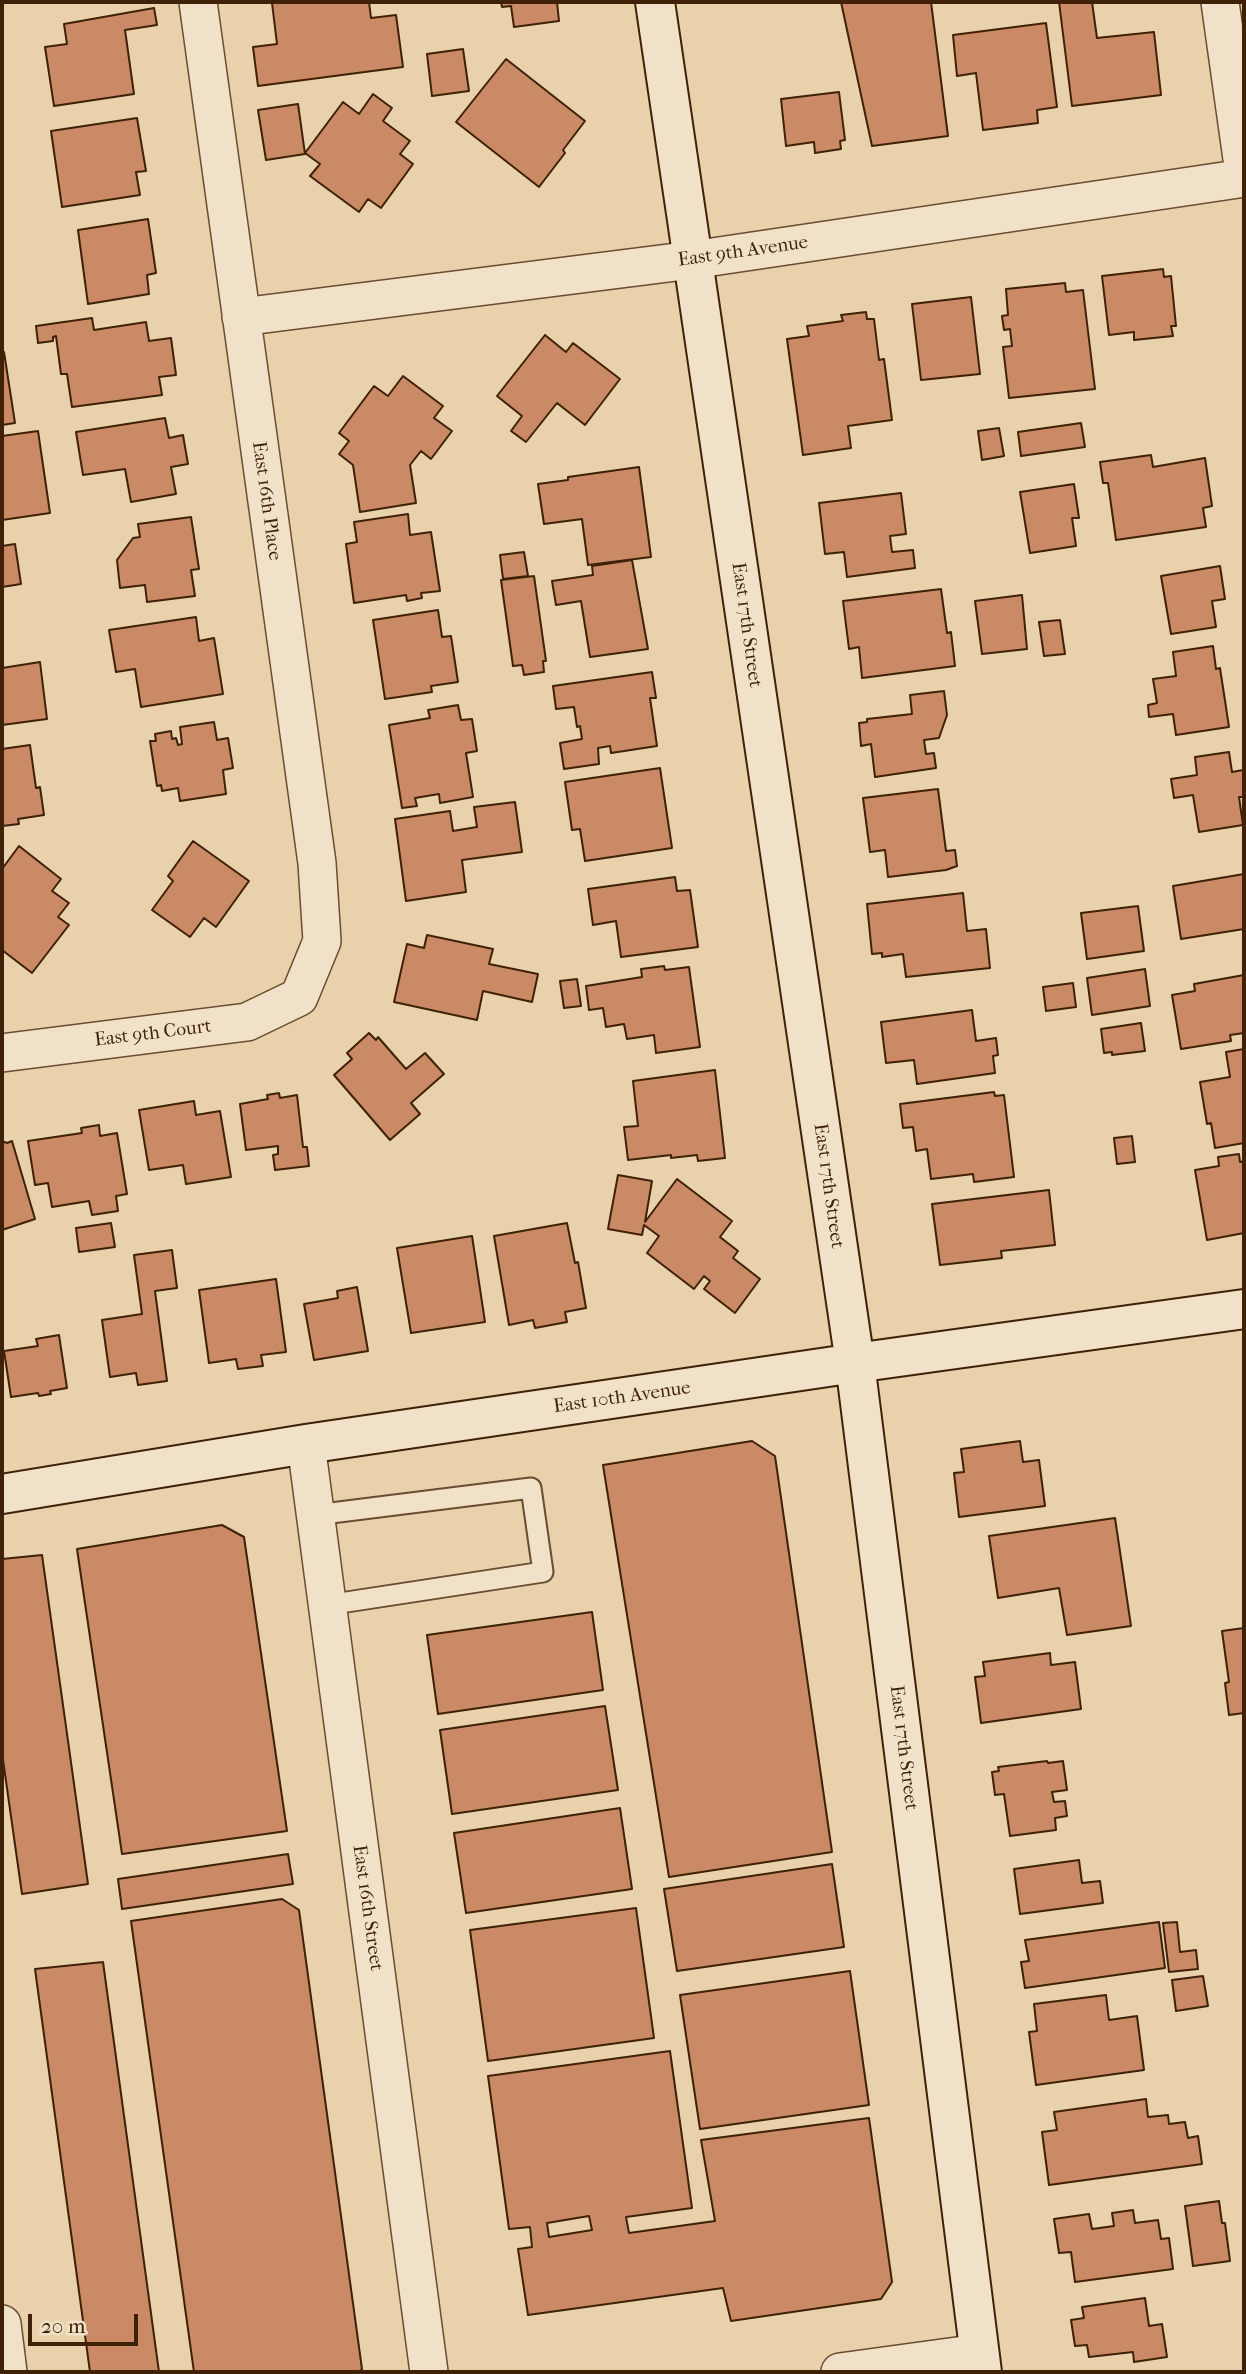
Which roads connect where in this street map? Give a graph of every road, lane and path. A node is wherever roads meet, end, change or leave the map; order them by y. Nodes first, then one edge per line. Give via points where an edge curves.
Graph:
1 (198, 2) edge
2 (655, 2) edge
3 (1220, 2) edge
4 (1244, 173) edge
5 (1244, 178) edge
6 (692, 260) junction
7 (241, 317) junction
8 (299, 997) joint
9 (2, 1053) edge
10 (1244, 1309) edge
11 (855, 1363) junction
12 (306, 1444) junction
13 (2, 1494) edge
14 (315, 1515) junction
15 (327, 1605) junction
16 (2, 2324) edge
17 (980, 2363) edge
18 (8, 2372) edge
19 (429, 2372) edge
20 (840, 2372) edge

1 - 7 street, East 16th Place
2 - 6 street, East 17th Street
3 - 4 street
5 - 6 street, East 9th Avenue
6 - 7 street, East 9th Avenue
6 - 11 street, East 17th Street
7 - 8 street, East 16th Place via 317,863 322,941
8 - 9 street, East 9th Court via 247,1022
10 - 11 street, East 10th Avenue
11 - 12 street, East 10th Avenue
11 - 17 street, East 17th Street
12 - 13 street, East 10th Avenue
12 - 14 street, East 16th Street
14 - 15 street, East 16th Street
14 - 15 lane via 531,1488 543,1572
15 - 19 street, East 16th Street
16 - 18 street
17 - 20 street

